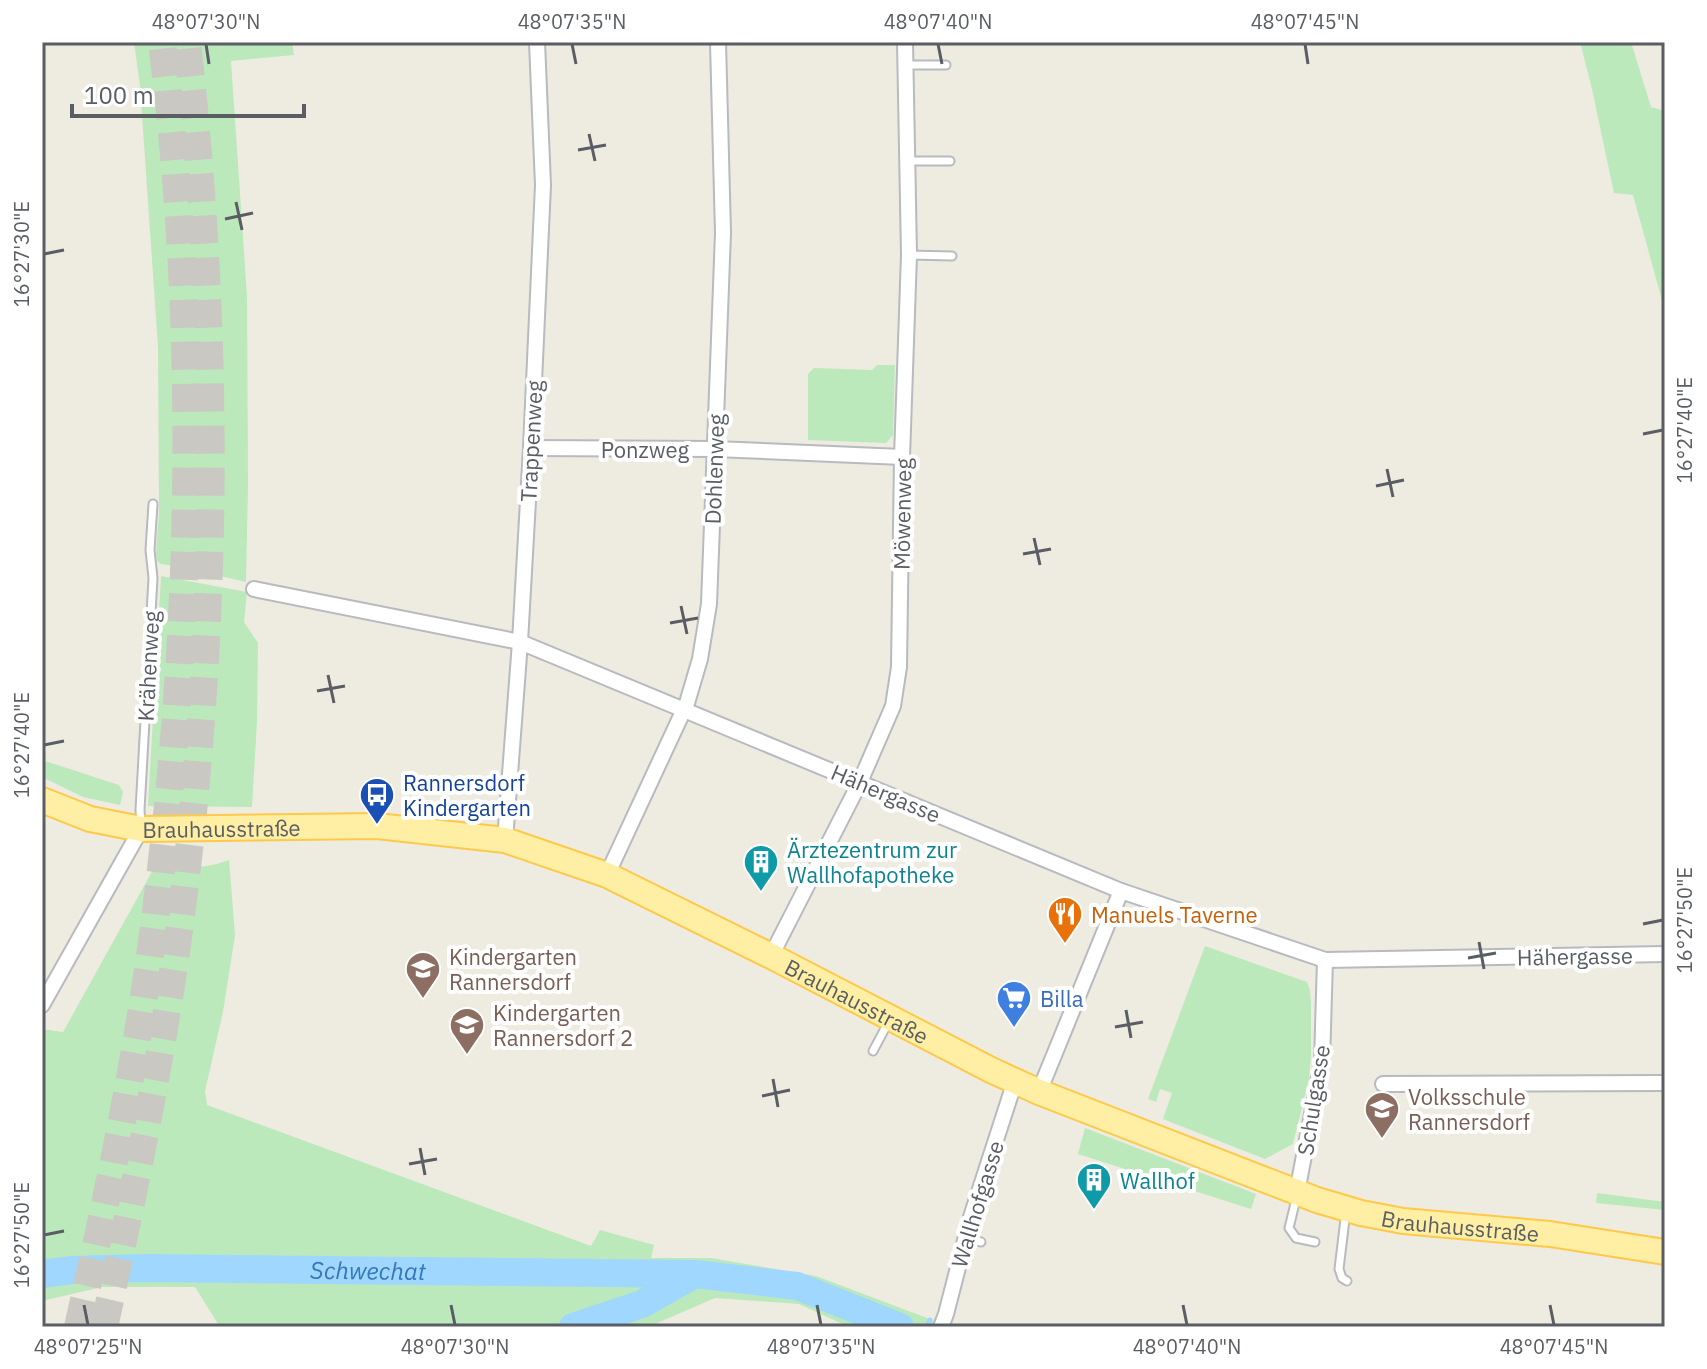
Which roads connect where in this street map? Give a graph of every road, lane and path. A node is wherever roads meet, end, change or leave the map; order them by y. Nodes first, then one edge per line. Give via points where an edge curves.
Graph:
1 (537, 42) edge
2 (718, 42) edge
3 (905, 42) edge
4 (905, 65) junction
5 (946, 65) dead end
6 (907, 161) junction
7 (950, 161) dead end
8 (909, 255) junction
9 (952, 256) dead end
10 (531, 448) junction
11 (715, 449) junction
12 (902, 457) junction
13 (153, 504) dead end
14 (254, 589) dead end
15 (520, 642) junction
16 (683, 710) junction
17 (860, 782) junction
18 (42, 800) edge
19 (141, 829) junction
20 (505, 840) junction
21 (607, 875) junction
22 (1121, 891) junction
23 (1665, 954) edge
24 (771, 956) junction
25 (1325, 960) junction
26 (42, 1005) edge
27 (890, 1019) junction
28 (873, 1051) dead end
29 (1015, 1081) junction
30 (1665, 1083) edge
31 (1383, 1084) dead end
32 (1039, 1092) junction
33 (1297, 1192) junction
34 (1346, 1209) junction
35 (965, 1238) junction
36 (981, 1242) dead end
37 (1315, 1242) dead end
38 (1665, 1252) edge
39 (1347, 1281) dead end
40 (942, 1324) edge

1 - 10 street, Trappenweg via 543,185
2 - 11 street, Dohlenweg via 723,233
3 - 4 street, Möwenweg
4 - 5 lane
4 - 6 street, Möwenweg
6 - 7 lane
6 - 8 street, Möwenweg
8 - 9 lane
8 - 12 street, Möwenweg
10 - 11 street, Ponzweg
10 - 15 street, Trappenweg
11 - 12 street, Ponzweg
11 - 16 street, Dohlenweg via 709,604 700,659
12 - 17 street, Möwenweg via 899,667 893,706
13 - 19 lane, Krähenweg
14 - 15 street, Hähergasse
15 - 16 street, Hähergasse
15 - 20 street, Trappenweg
16 - 17 street, Hähergasse
16 - 21 street, Dohlenweg
17 - 22 street, Hähergasse
17 - 24 street, Möwenweg
18 - 19 main road, Brauhausstraße via 90,819
19 - 20 main road, Brauhausstraße via 377,826
19 - 26 street
20 - 21 main road, Brauhausstraße
21 - 24 main road, Brauhausstraße
22 - 25 street, Hähergasse
22 - 32 street
23 - 25 street, Hähergasse
24 - 27 main road, Brauhausstraße
25 - 33 street, Schulgasse via 1322,1062
27 - 28 lane
27 - 29 main road, Brauhausstraße
29 - 32 main road, Brauhausstraße
29 - 35 street, Wallhofgasse
30 - 31 street
32 - 33 main road, Brauhausstraße
33 - 34 main road, Brauhausstraße
33 - 37 lane via 1289,1228 1296,1238
34 - 38 main road, Brauhausstraße via 1403,1221 1550,1234
34 - 39 lane via 1339,1269
35 - 36 lane
35 - 40 street, Wallhofgasse

